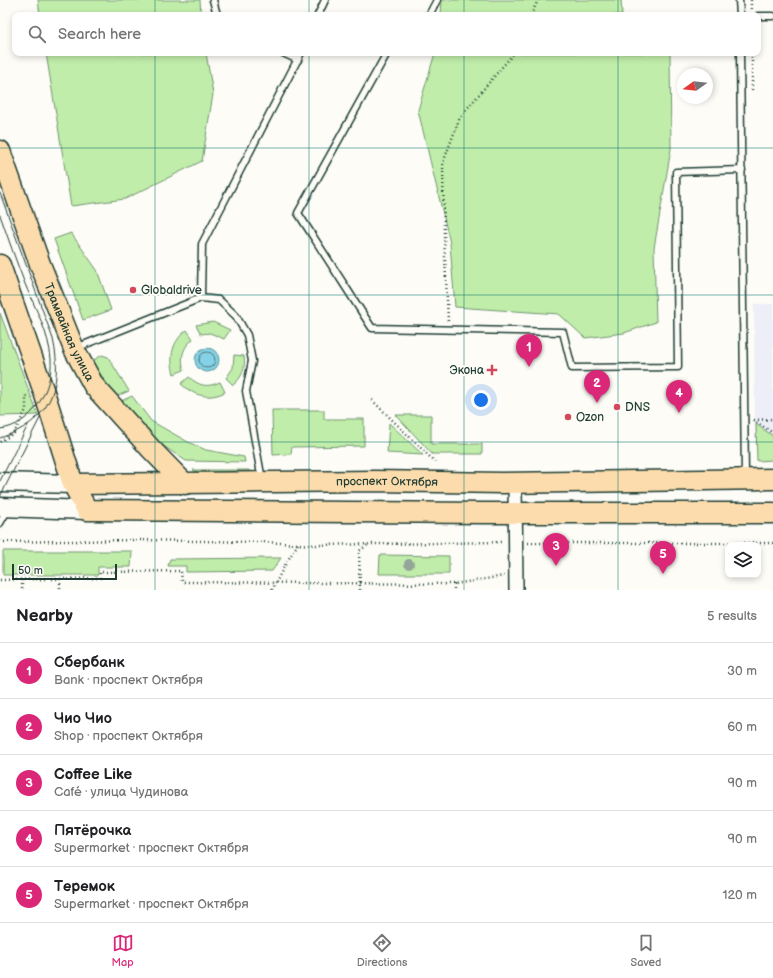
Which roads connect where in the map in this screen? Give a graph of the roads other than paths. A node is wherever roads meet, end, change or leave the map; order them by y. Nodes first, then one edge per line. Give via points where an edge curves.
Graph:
1 (213, 0) edge
2 (325, 0) edge
3 (437, 0) edge
4 (739, 0) edge
5 (216, 12) edge
6 (319, 12) edge
7 (431, 12) edge
8 (740, 12) edge
9 (761, 16) edge
10 (773, 16) edge
11 (289, 56) edge
12 (300, 56) edge
13 (385, 56) edge
14 (740, 56) edge
15 (298, 60) junction
16 (0, 151) edge
17 (742, 170) junction
18 (0, 265) edge
19 (201, 298) junction
20 (74, 349) junction
21 (745, 479) junction
22 (773, 479) edge
23 (652, 480) junction
24 (375, 481) junction
25 (0, 482) edge
26 (262, 482) junction
27 (514, 483) junction
28 (73, 484) junction
29 (185, 484) junction
30 (4, 507) edge
31 (87, 510) junction
32 (374, 512) junction
33 (515, 513) junction
34 (652, 513) junction
35 (773, 513) edge
36 (0, 523) edge
37 (516, 590) edge

1 - 5 lane
2 - 6 lane
3 - 7 lane
4 - 8 lane
9 - 10 lane
11 - 15 lane
12 - 15 lane
13 - 17 lane via 298,213 372,328 563,332 572,368 678,366 676,172
14 - 17 lane
15 - 19 lane via 202,244
16 - 20 main road, Трамвайная улица via 40,264
17 - 21 lane
18 - 28 main road
19 - 20 lane
19 - 26 lane via 219,300 236,316 247,335 252,361 246,392
20 - 29 main road, Трамвайная улица via 94,386
21 - 22 main road, проспект Октября
21 - 23 main road, проспект Октября
23 - 27 main road, проспект Октября
23 - 34 main road
24 - 26 main road, проспект Октября
24 - 27 main road, проспект Октября
24 - 32 main road
25 - 28 main road, проспект Октября
26 - 29 main road, проспект Октября
27 - 33 street
28 - 29 main road, проспект Октября
28 - 31 main road
30 - 31 main road
30 - 36 lane
31 - 32 main road
32 - 33 main road
33 - 34 main road
33 - 37 street
34 - 35 main road

